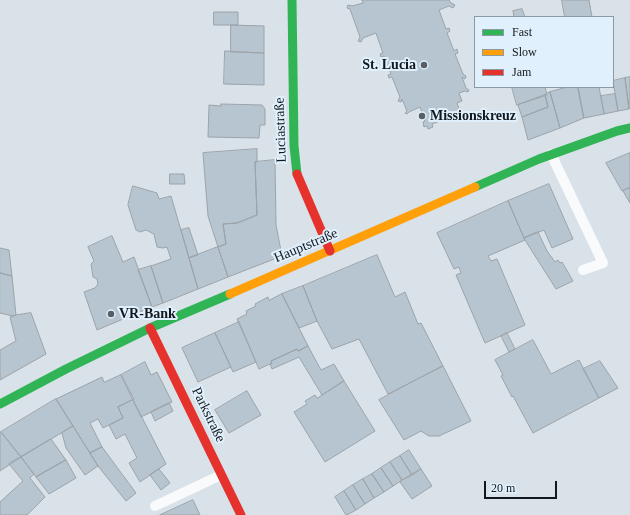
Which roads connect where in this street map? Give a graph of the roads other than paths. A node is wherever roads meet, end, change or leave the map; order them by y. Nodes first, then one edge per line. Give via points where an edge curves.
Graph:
1 (292, 0) edge
2 (630, 128) edge
3 (550, 154) junction
4 (330, 251) junction
5 (582, 270) dead end
6 (150, 328) junction
7 (0, 404) edge
8 (221, 475) junction
9 (155, 506) dead end
10 (241, 515) edge

1 - 4 main road, Luciastraße via 296,172
2 - 3 main road, Hauptstraße
3 - 4 main road, Hauptstraße
3 - 5 lane via 603,263
4 - 6 main road, Hauptstraße
6 - 7 main road, Hauptstraße
6 - 8 main road, Parkstraße
8 - 9 lane
8 - 10 main road, Parkstraße

